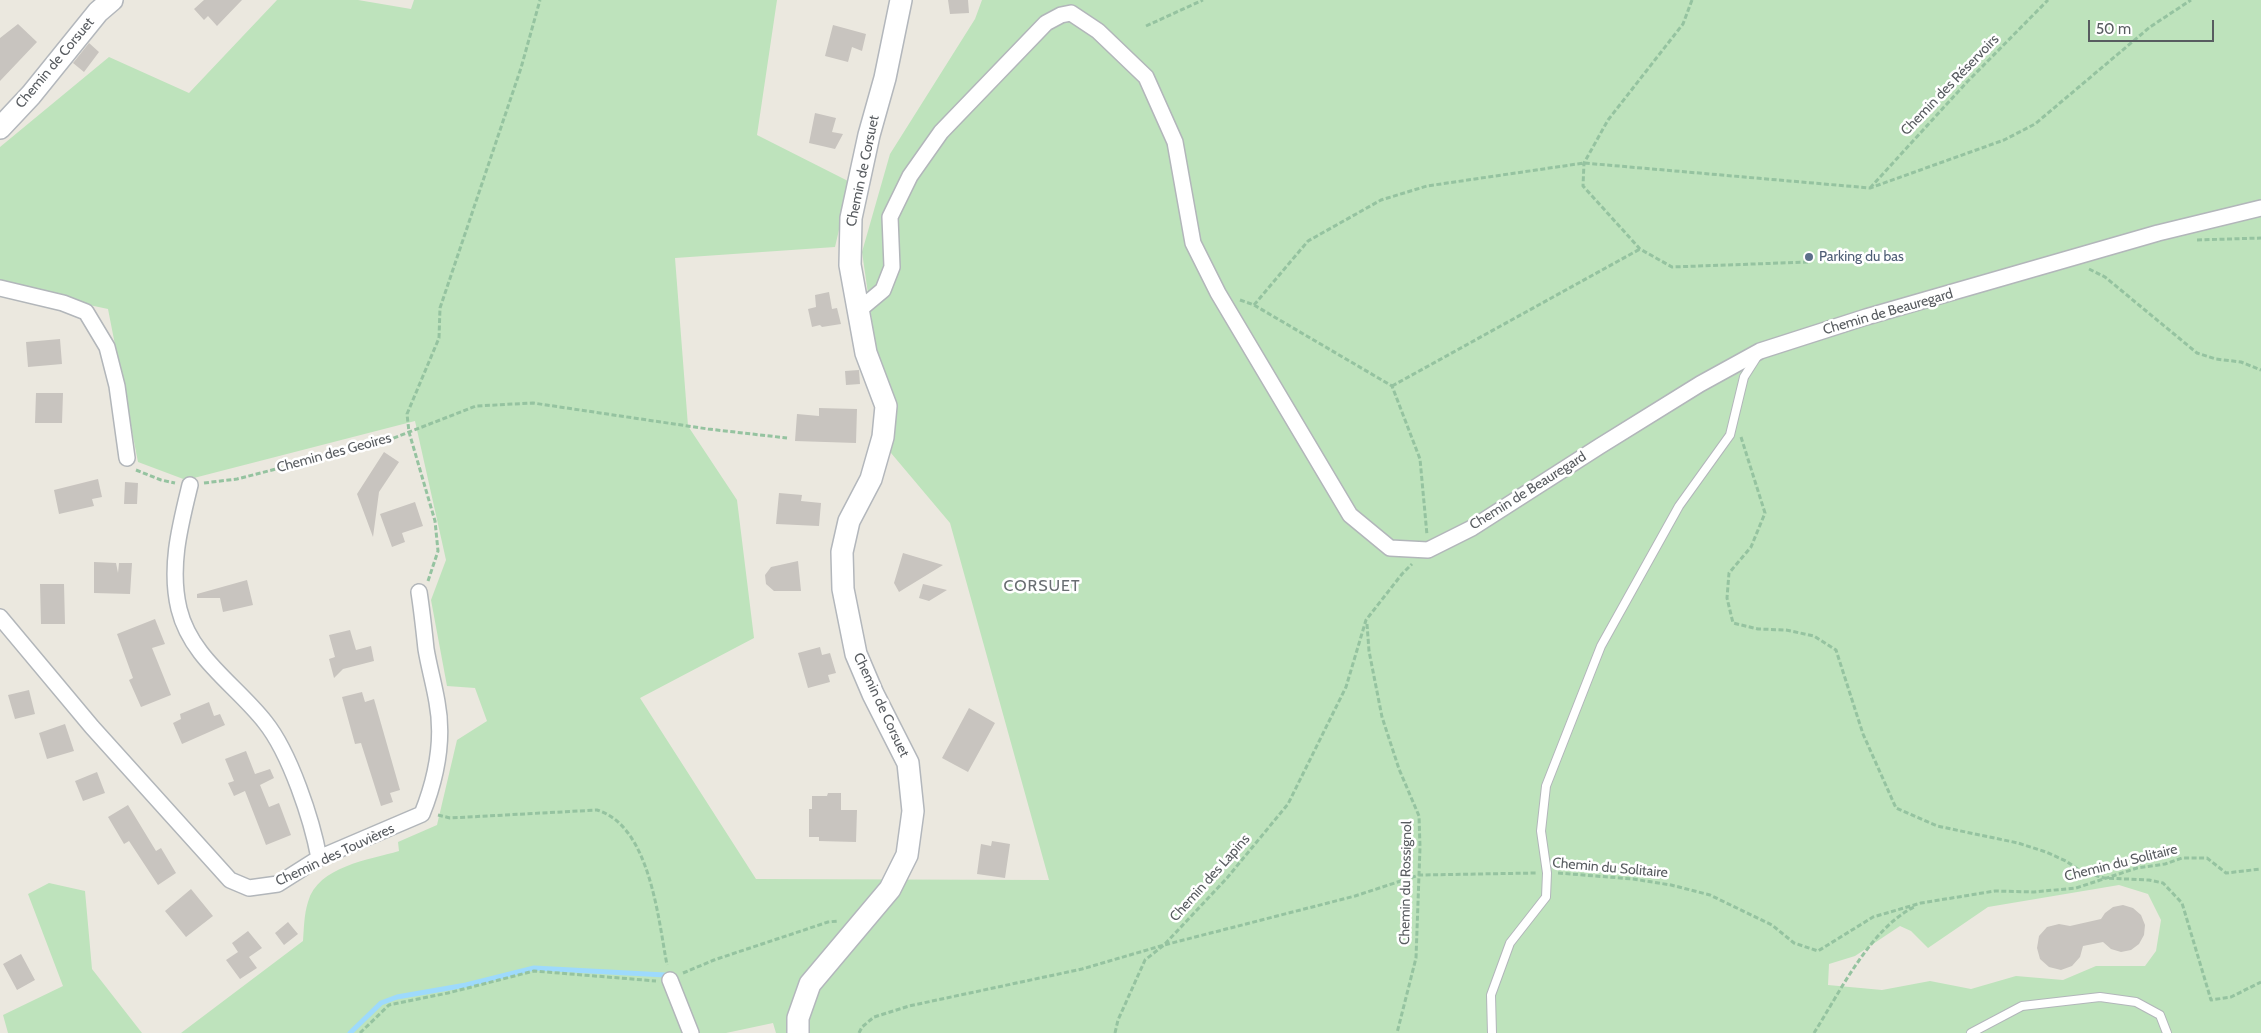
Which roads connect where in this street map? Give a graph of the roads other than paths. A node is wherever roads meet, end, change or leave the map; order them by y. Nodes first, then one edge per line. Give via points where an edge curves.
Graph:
1 (112, 0) edge
2 (902, 0) edge
3 (0, 128) edge
4 (2261, 208) edge
5 (0, 288) edge
6 (859, 310) junction
7 (1760, 351) junction
8 (127, 458) road end
9 (190, 485) road end
10 (419, 592) road end
11 (0, 616) edge
12 (320, 858) junction
13 (670, 980) road end
14 (691, 1033) edge
15 (798, 1033) edge
16 (1492, 1033) edge
17 (1971, 1033) edge
18 (2166, 1033) edge

1 - 3 street, Chemin de Corsuet via 98,12
2 - 6 street, Chemin de Corsuet via 851,218 850,265
4 - 7 street, Chemin de Beauregard via 2158,233
5 - 8 street via 86,312 107,347
6 - 7 street, Chemin de Beauregard via 883,290 892,268 890,217 910,176 936,139 1046,23 1071,13 1098,31 1146,77 1175,142 1192,244 1350,515 1390,548 1428,550 1472,528 1600,446
6 - 15 street, Chemin de Corsuet via 866,353 886,406 883,437 871,479 849,521 842,552 843,589 856,654 908,763 913,811 908,855 890,889 810,984 798,1018
7 - 16 lane via 1744,377 1730,435 1679,506 1601,646 1546,786 1541,831 1547,873 1546,897 1510,943 1491,995
9 - 12 street via 176,546 175,578 179,608 188,634 201,655 251,705 277,741 306,810
10 - 12 street, Chemin des Touvières via 440,727 438,758 430,794 422,814
11 - 12 street, Chemin des Touvières via 92,727 230,880 249,888 278,884
13 - 14 street
17 - 18 lane via 2022,1006 2100,997 2136,1002 2160,1015

